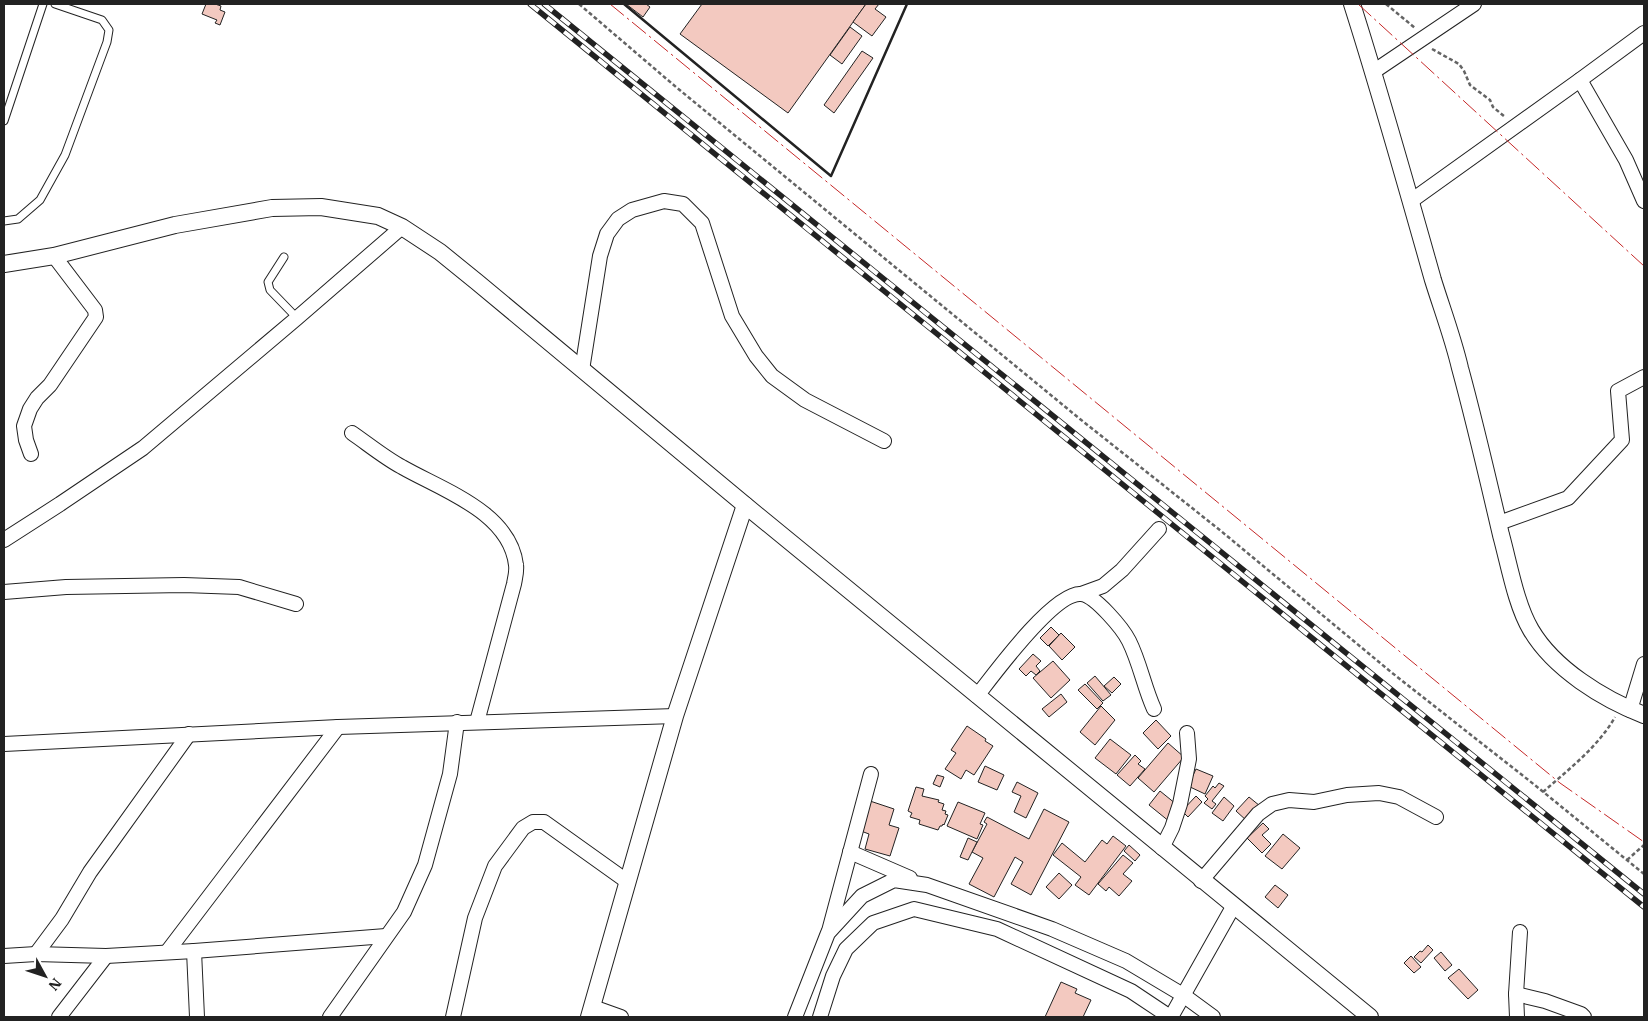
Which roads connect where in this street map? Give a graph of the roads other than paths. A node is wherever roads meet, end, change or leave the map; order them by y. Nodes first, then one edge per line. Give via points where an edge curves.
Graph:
1 (43, 4) edge
2 (55, 4) edge
3 (1352, 4) edge
4 (1474, 4) edge
5 (1644, 33) edge
6 (1373, 72) junction
7 (1580, 80) junction
8 (4, 121) edge
9 (1411, 201) junction
10 (1644, 201) edge
11 (4, 221) edge
12 (402, 227) junction
13 (54, 256) junction
14 (284, 257) dead end
15 (4, 264) edge
16 (297, 318) junction
17 (582, 370) junction
18 (1644, 377) edge
19 (352, 433) dead end
20 (884, 441) dead end
21 (31, 454) dead end
22 (745, 505) junction
23 (1499, 523) junction
24 (1159, 529) dead end
25 (4, 540) edge
26 (4, 592) edge
27 (1081, 594) junction
28 (296, 604) dead end
29 (1644, 664) edge
30 (977, 696) junction
31 (1154, 709) dead end
32 (1632, 710) edge
33 (675, 716) junction
34 (457, 722) junction
35 (477, 722) junction
36 (338, 727) junction
37 (1187, 733) dead end
38 (189, 734) junction
39 (4, 744) edge
40 (871, 774) dead end
41 (1436, 817) dead end
42 (1162, 848) junction
43 (850, 852) junction
44 (1202, 881) junction
45 (628, 882) junction
46 (927, 885) junction
47 (1233, 906) junction
48 (1004, 912) junction
49 (997, 929) junction
50 (1520, 932) dead end
51 (828, 933) junction
52 (386, 936) junction
53 (194, 951) junction
54 (167, 952) junction
55 (36, 954) junction
56 (4, 956) edge
57 (106, 956) junction
58 (1516, 994) junction
59 (1183, 995) junction
60 (591, 1012) edge
61 (59, 1017) edge
62 (197, 1017) edge
63 (330, 1017) edge
64 (453, 1017) edge
65 (621, 1017) edge
66 (795, 1017) edge
67 (820, 1017) edge
68 (1171, 1017) edge
69 (1213, 1017) edge
70 (1370, 1017) edge
71 (1517, 1017) edge
72 (1584, 1017) edge

1 - 8 lane
2 - 11 lane via 102,20 109,30 107,42 65,156 40,200 18,218
3 - 6 street
4 - 6 street
5 - 7 street
6 - 9 street
7 - 9 street
7 - 10 street via 1626,160
9 - 23 street via 1460,366
12 - 13 street via 378,216 320,206 272,208 175,225
12 - 16 street
12 - 17 street via 440,252
13 - 15 street
13 - 21 street via 95,310 96,317 30,409 24,426
14 - 16 lane via 268,282 270,290
16 - 25 street via 143,448
17 - 20 street via 600,256 607,234 632,210 664,201 683,204 702,223 732,316 772,376 805,400
17 - 22 street
18 - 23 street via 1618,391 1622,440 1568,498
19 - 35 street via 401,467 467,501 495,524 511,545 516,566 514,584
22 - 30 street
22 - 33 street
23 - 32 street via 1516,592 1530,629 1562,667 1580,681
24 - 27 street via 1122,570 1102,586
26 - 28 street via 66,587 202,586 239,588
27 - 30 street via 1066,598 1042,618
27 - 31 street via 1093,599 1129,640
29 - 32 street
30 - 42 street
33 - 35 street
33 - 45 street
34 - 35 street
34 - 36 street
34 - 52 street via 450,774 425,865 404,912
36 - 38 street
36 - 54 street
37 - 42 street via 1189,759 1180,804
38 - 39 street
38 - 55 street
40 - 43 street
41 - 44 street via 1399,797 1379,792 1314,802 1289,800 1272,804 1258,814
42 - 44 street
43 - 46 street
43 - 51 street
44 - 47 street
45 - 60 street
45 - 64 street via 544,822 533,822 522,828 495,866 475,918
46 - 48 street
46 - 51 street via 894,880 862,896
47 - 59 street
47 - 70 street
48 - 49 street
48 - 59 street via 1126,961
49 - 67 street via 914,909 873,922 846,949
49 - 68 street via 1131,991
50 - 58 street
51 - 66 street
52 - 53 street
52 - 63 street
53 - 54 street
53 - 62 street
54 - 57 street
55 - 56 street
55 - 57 street
57 - 61 street
58 - 71 street
58 - 72 street via 1545,1001
59 - 68 street
59 - 69 street
60 - 65 street

